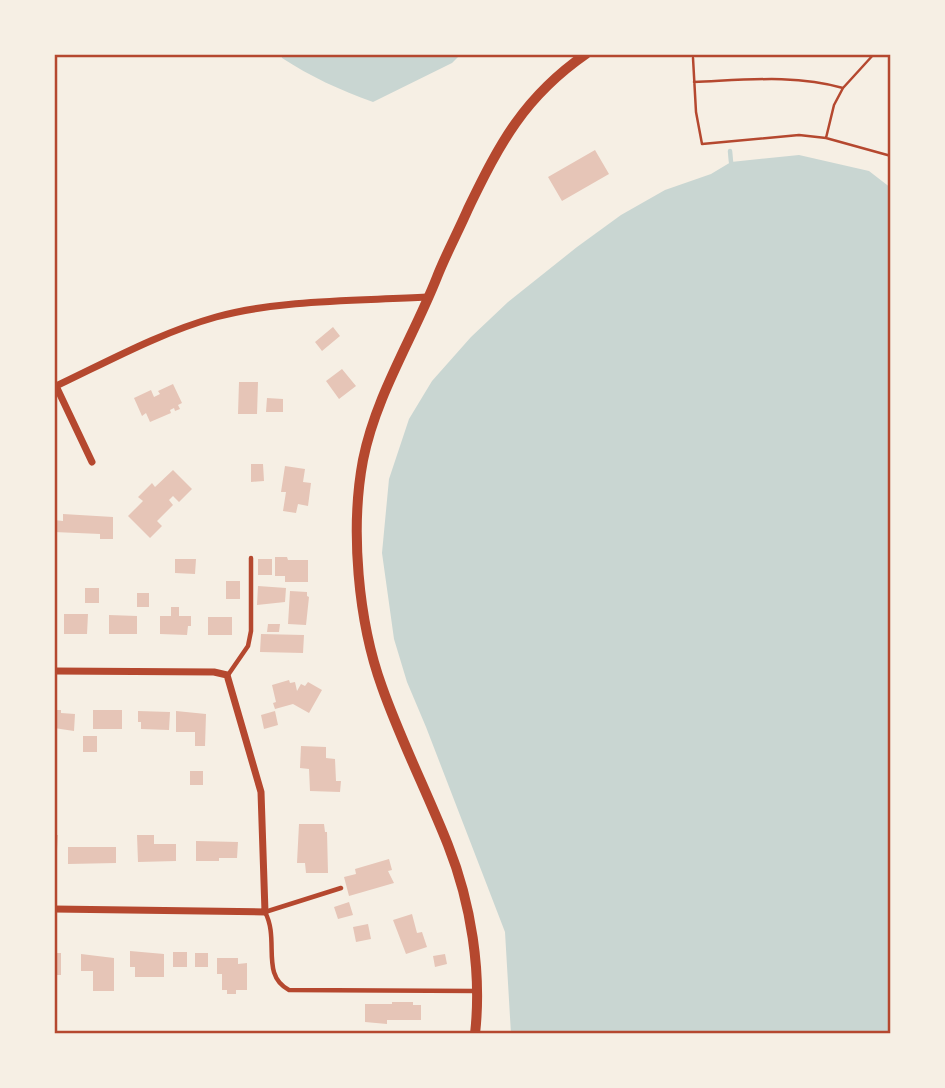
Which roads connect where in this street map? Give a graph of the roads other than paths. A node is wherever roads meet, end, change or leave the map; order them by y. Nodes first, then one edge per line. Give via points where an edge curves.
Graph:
1 (586, 54) edge
2 (427, 297) junction
3 (55, 386) edge
4 (92, 462) dead end
5 (251, 558) dead end
6 (54, 671) edge
7 (227, 675) junction
8 (341, 888) dead end
9 (54, 909) edge
10 (265, 912) junction
11 (476, 991) junction
12 (475, 1034) edge

1 - 2 street via 538,93 516,119
2 - 3 street via 293,305 217,317 182,328
2 - 11 street via 372,425 363,461 358,531 361,586 381,686 449,846 461,886
3 - 4 street
5 - 7 lane via 248,646
6 - 7 street via 214,671
7 - 10 street via 261,792
8 - 10 lane
9 - 10 street
10 - 11 lane via 271,924 274,977 289,990
11 - 12 street

